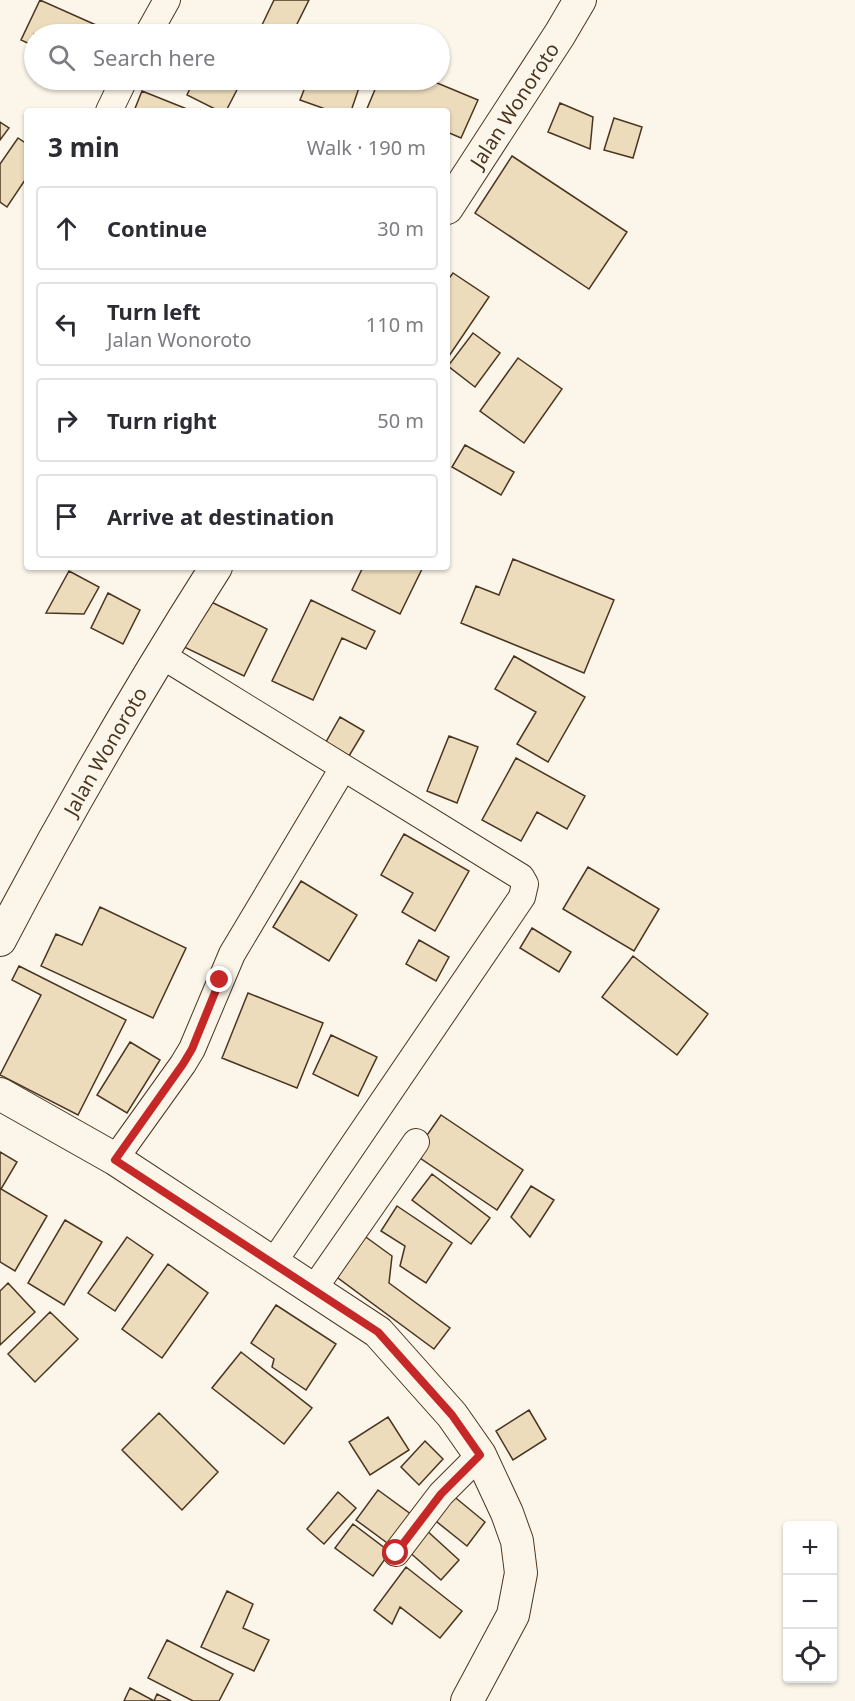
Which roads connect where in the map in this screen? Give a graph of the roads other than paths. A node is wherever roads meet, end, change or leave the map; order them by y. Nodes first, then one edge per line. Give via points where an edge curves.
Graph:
1 (167, 0) edge
2 (580, 0) edge
3 (154, 24) edge
4 (119, 90) edge
5 (110, 108) edge
6 (450, 203) edge
7 (214, 570) edge
8 (161, 655) junction
9 (343, 768) junction
10 (0, 940) edge
11 (0, 1095) edge
12 (416, 1142) dead end
13 (115, 1160) junction
14 (273, 1263) junction
15 (313, 1290) junction
16 (480, 1455) junction
17 (396, 1553) dead end
18 (466, 1701) edge

1 - 3 street
2 - 6 street, Jalan Wonoroto
4 - 5 street
7 - 8 street, Jalan Wonoroto
8 - 9 street
8 - 10 street, Jalan Wonoroto via 48,848
9 - 13 street via 232,954 192,1049
9 - 14 street via 521,877 525,884 522,897
11 - 13 street
12 - 15 street
13 - 14 street
14 - 15 street
15 - 16 street via 378,1332 452,1415
16 - 17 street via 441,1494
16 - 18 street via 517,1541 521,1573 513,1614

